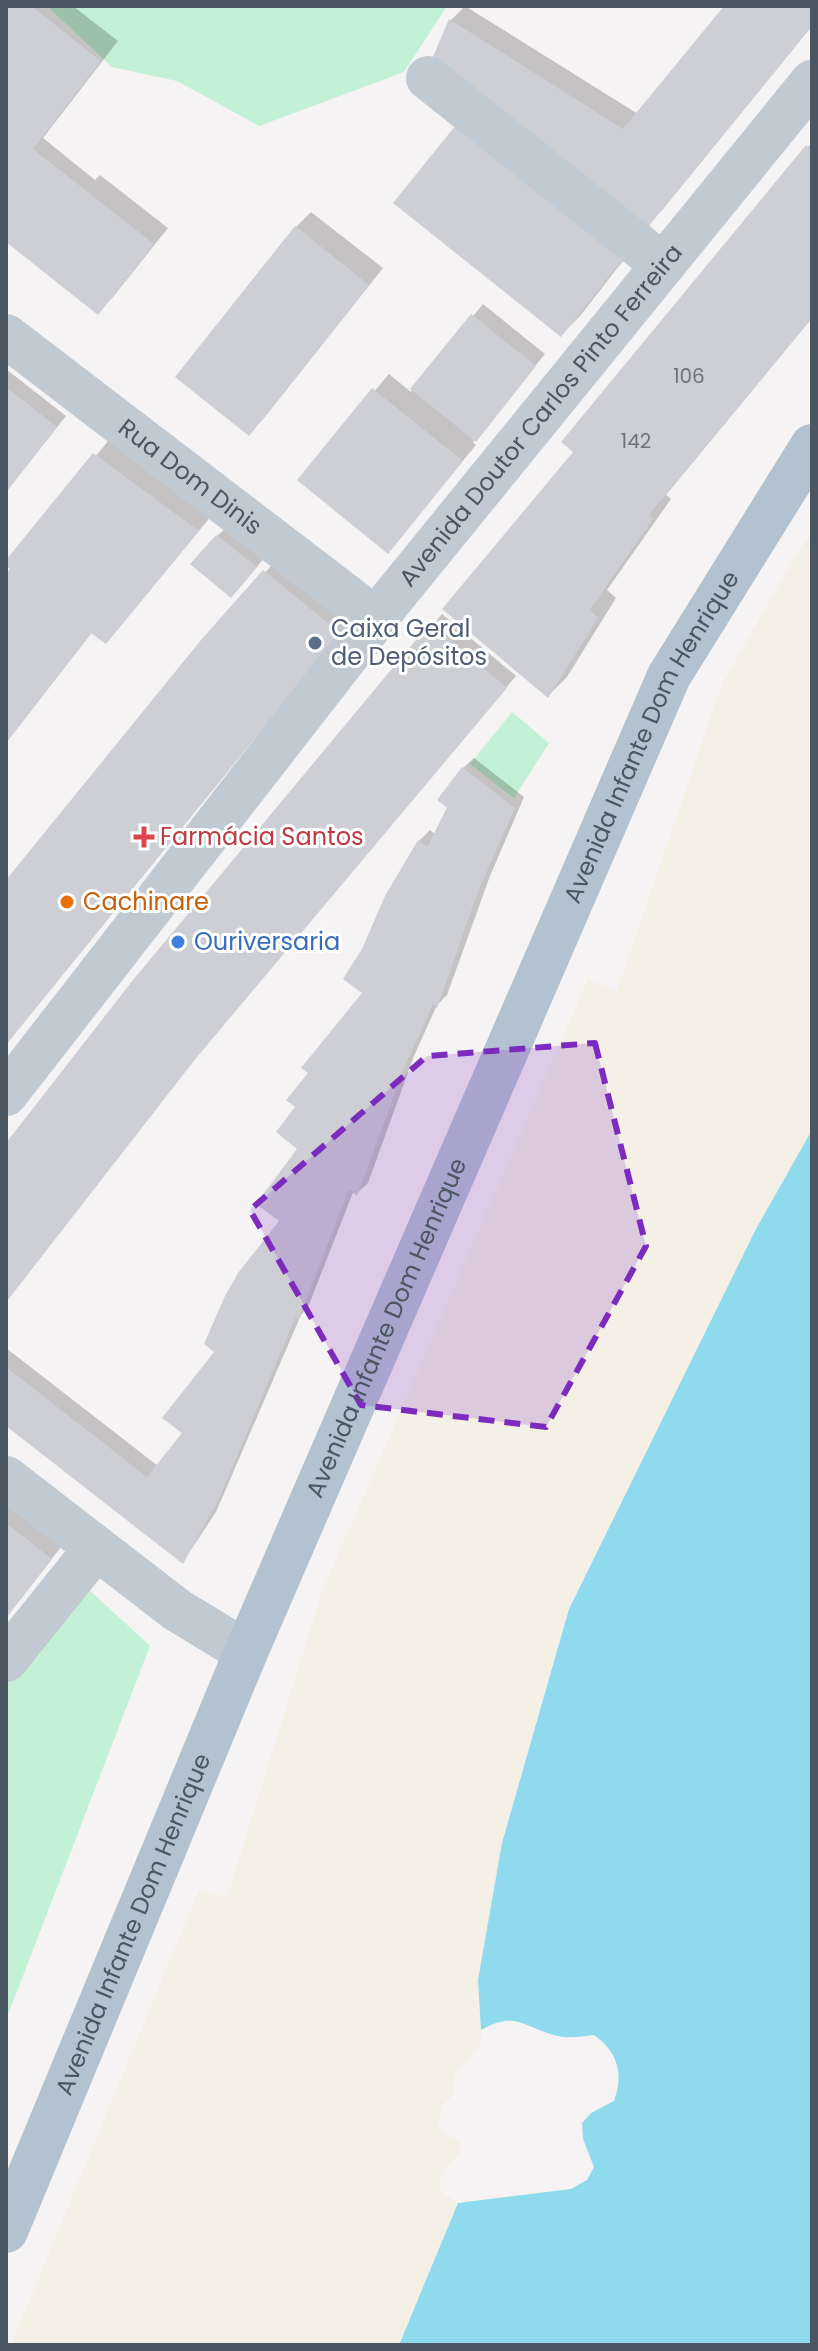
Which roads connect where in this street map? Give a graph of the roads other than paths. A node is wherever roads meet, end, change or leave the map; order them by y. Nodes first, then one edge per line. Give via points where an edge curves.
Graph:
1 (428, 78) dead end
2 (812, 82) edge
3 (663, 265) junction
4 (6, 336) edge
5 (812, 446) edge
6 (376, 619) junction
7 (6, 1094) edge
8 (6, 1478) edge
9 (96, 1548) junction
10 (246, 1652) junction
11 (6, 1660) edge
12 (6, 2231) edge

1 - 3 street
2 - 3 street, Avenida Doutor Carlos Pinto Ferreira
3 - 6 street, Avenida Doutor Carlos Pinto Ferreira
4 - 6 street, Rua Dom Dinis
5 - 10 main road, Avenida Infante Dom Henrique via 669,676
6 - 7 street, Avenida Doutor Carlos Pinto Ferreira
8 - 9 street
9 - 10 street via 177,1610
9 - 11 street
10 - 12 main road, Avenida Infante Dom Henrique

